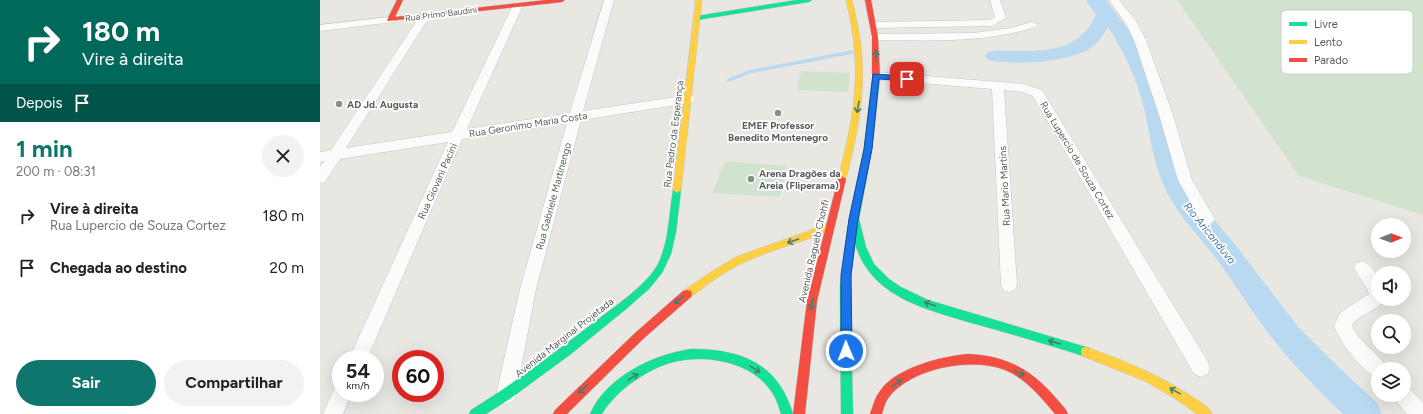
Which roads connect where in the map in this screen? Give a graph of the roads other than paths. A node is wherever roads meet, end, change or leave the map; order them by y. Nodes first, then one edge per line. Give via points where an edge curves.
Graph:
1 (400, 0) edge
2 (562, 0) edge
3 (609, 0) edge
4 (698, 0) edge
5 (809, 0) edge
6 (849, 0) edge
7 (860, 0) edge
8 (868, 0) edge
9 (995, 0) edge
10 (1114, 0) edge
11 (518, 5) junction
12 (425, 16) junction
13 (697, 18) junction
14 (390, 20) junction
15 (874, 25) junction
16 (1031, 25) dead end
17 (322, 30) edge
18 (875, 36) junction
19 (876, 76) junction
20 (998, 86) junction
21 (689, 99) junction
22 (575, 117) junction
23 (457, 136) junction
24 (335, 155) junction
25 (320, 157) edge
26 (320, 178) edge
27 (854, 219) junction
28 (1207, 219) dead end
29 (829, 226) junction
30 (1362, 268) dead end
31 (660, 269) joint
32 (1009, 285) dead end
33 (362, 350) edge
34 (1372, 362) edge
35 (1201, 368) dead end
36 (506, 395) junction
37 (338, 402) edge
38 (1409, 402) edge
39 (333, 414) edge
40 (475, 414) edge
41 (559, 414) edge
42 (596, 414) edge
43 (787, 414) edge
44 (799, 414) edge
45 (847, 414) edge
46 (876, 414) edge
47 (1062, 414) edge
48 (1206, 414) edge
49 (1420, 414) edge

1 - 14 main road
2 - 11 main road, Rua Primo Baudini
3 - 22 street, Rua Gabriele Martinengo
4 - 13 main road, Rua Pedro da Esperança
5 - 13 main road
6 -> 29 main road, Avenida Ragueb Chohfi via 861,41 860,92 848,153
7 - 15 main road via 866,15
8 - 15 main road
9 - 15 street via 1001,18 992,23
10 - 28 street via 1138,36 1166,115 1185,180
11 - 12 main road, Rua Primo Baudini
11 - 23 street, Rua Giovani Pacini
12 - 14 main road, Rua Primo Baudini
12 - 24 street
13 - 21 main road, Rua Pedro da Esperança
14 - 17 street, Rua Primo Baudini
15 - 18 main road
16 - 18 street via 1014,32 991,36
19 -> 18 main road
19 - 20 street, Rua Lupercio de Souza Cortez
19 - 27 main road via 868,149
20 - 32 street, Rua Mario Martins
20 - 35 street, Rua Lupercio de Souza Cortez via 1031,89 1038,93
21 - 22 street, Rua Geronimo Maria Costa
21 - 31 main road, Rua Pedro da Esperança via 669,243
22 - 23 street, Rua Geronimo Maria Costa
22 - 36 street, Rua Gabriele Martinengo via 528,289
23 - 24 street, Rua Geronimo Maria Costa
23 - 33 street, Rua Giovani Pacini
24 - 25 street, Rua Geronimo Maria Costa
24 - 26 street
27 - 45 main road via 845,286
48 -> 27 main road via 1178,392 1134,371 1085,352 928,304 900,292 868,264 860,250
29 -> 41 main road via 740,260 714,274 639,335
29 -> 44 main road, Avenida Ragueb Chohfi via 812,302
30 - 34 street via 1375,286 1378,296 1374,302 1348,316 1343,327
31 - 36 main road, Avenida Marginal Projetada via 629,301
36 - 40 main road, Avenida Marginal Projetada
37 - 39 street
38 - 49 street
42 -> 43 main road via 599,407 624,382 651,365 679,356 705,355 731,357 758,370 780,394
46 -> 47 main road via 882,397 890,387 906,376 929,365 974,358 1000,363 1025,376 1046,393

